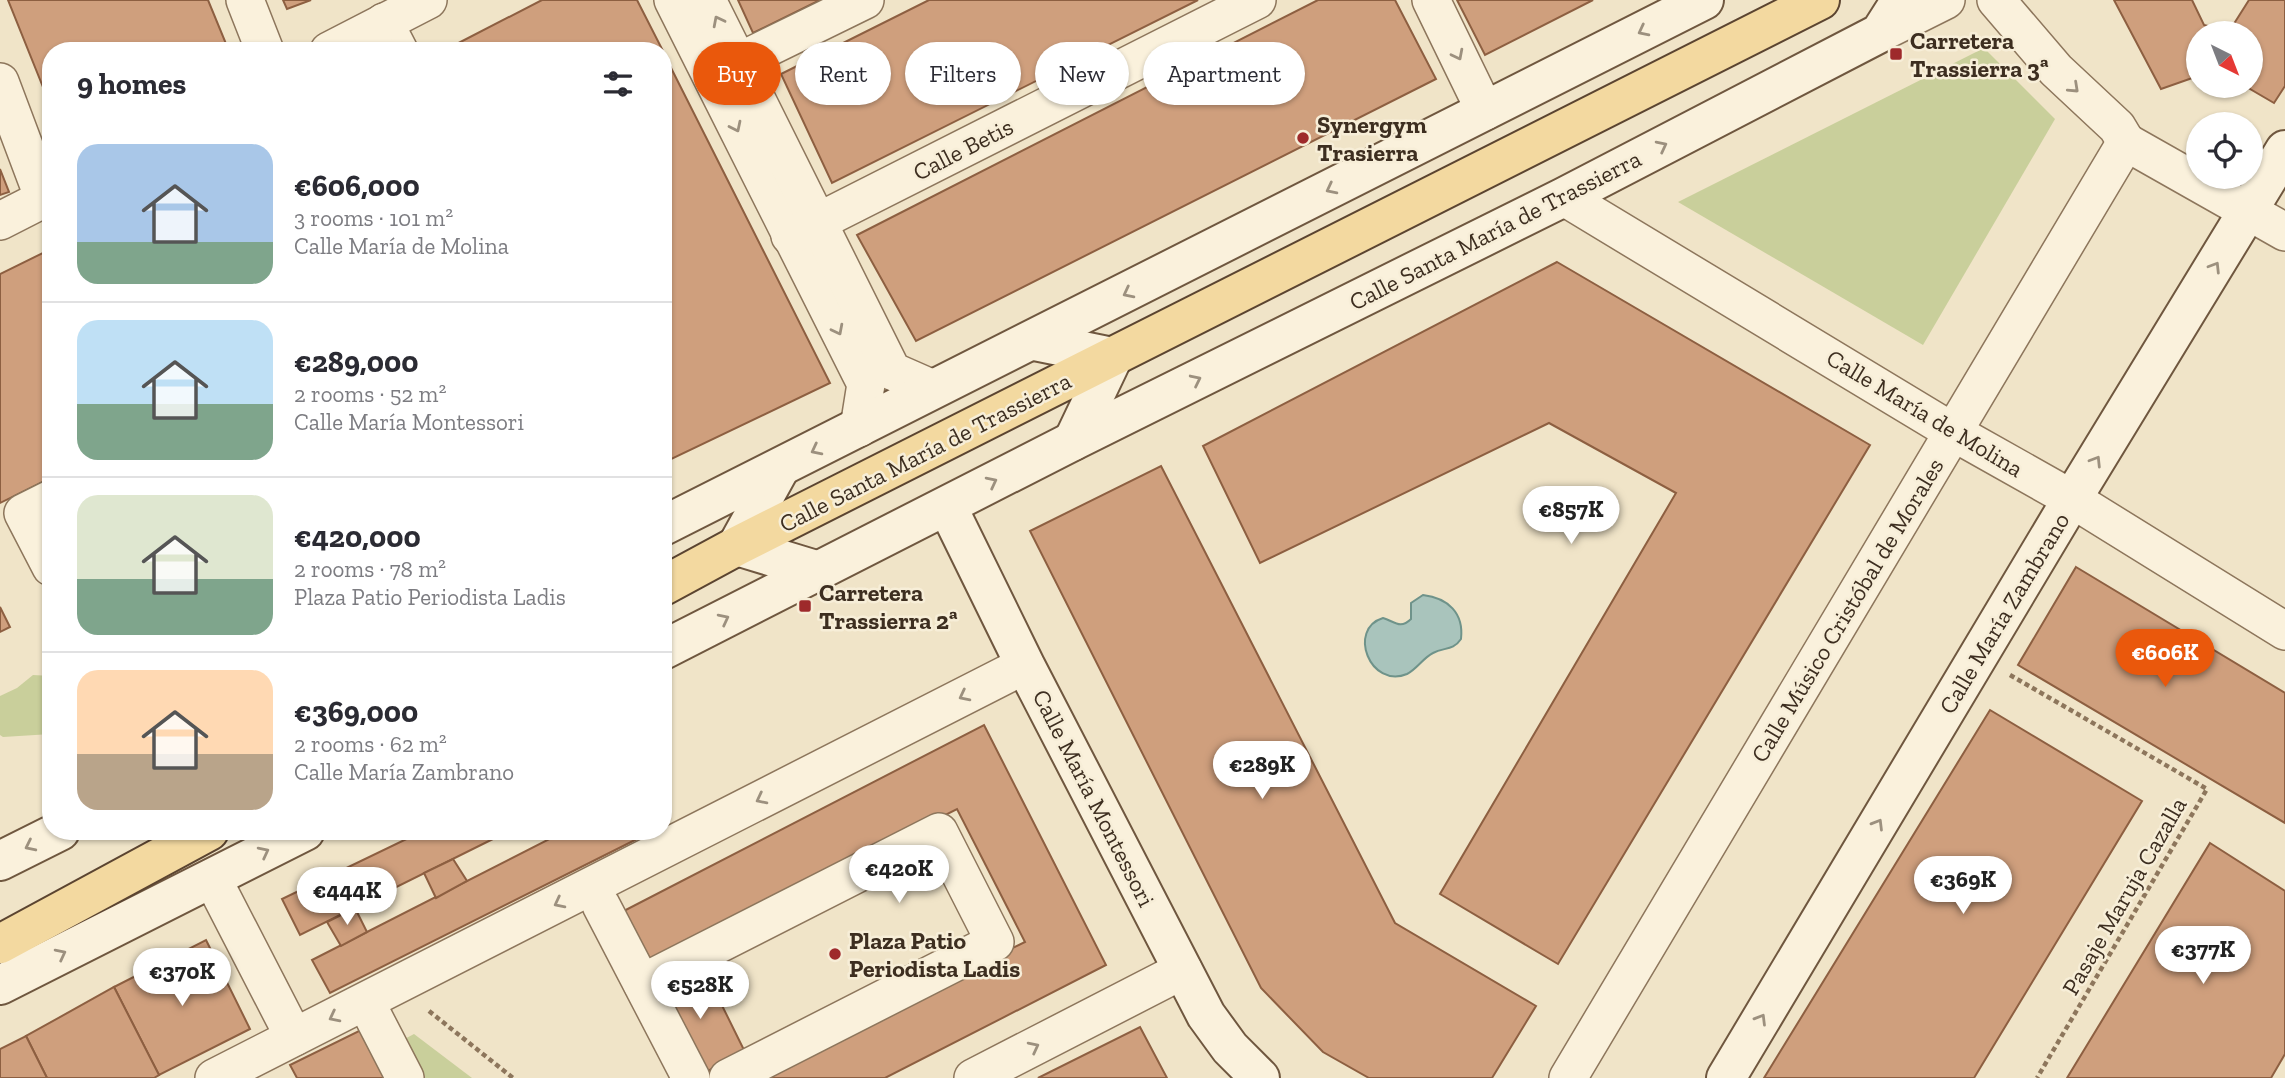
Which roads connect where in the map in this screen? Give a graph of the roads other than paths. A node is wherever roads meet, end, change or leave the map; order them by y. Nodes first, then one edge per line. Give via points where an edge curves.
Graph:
1 (245, 0) edge
2 (428, 0) edge
3 (673, 0) edge
4 (707, 0) edge
5 (865, 0) edge
6 (1257, 0) edge
7 (1431, 0) edge
8 (1704, 0) edge
9 (1820, 0) edge
10 (1901, 0) edge
11 (1946, 0) edge
12 (1996, 0) edge
13 (1880, 33) junction
14 (391, 36) edge
15 (261, 42) edge
16 (366, 42) edge
17 (704, 42) edge
18 (717, 42) edge
19 (779, 42) edge
20 (0, 82) edge
21 (742, 105) edge
22 (1485, 111) junction
23 (2126, 142) junction
24 (2285, 150) edge
25 (42, 185) edge
26 (1564, 197) junction
27 (42, 200) edge
28 (2249, 211) junction
29 (0, 221) edge
30 (804, 229) junction
31 (2285, 232) edge
32 (1034, 341) junction
33 (1113, 357) junction
34 (933, 389) junction
35 (859, 428) junction
36 (1953, 432) junction
37 (1073, 441) junction
38 (780, 468) junction
39 (2072, 499) junction
40 (42, 504) edge
41 (947, 506) junction
42 (672, 522) edge
43 (737, 546) junction
44 (42, 550) edge
45 (819, 571) junction
46 (672, 581) edge
47 (2285, 631) edge
48 (672, 645) edge
49 (1025, 665) junction
50 (42, 840) edge
51 (192, 840) edge
52 (287, 840) edge
53 (0, 861) edge
54 (212, 878) junction
55 (601, 905) dead end
56 (0, 944) edge
57 (1183, 970) junction
58 (642, 984) junction
59 (0, 985) edge
60 (374, 1018) dead end
61 (294, 1037) junction
62 (255, 1069) edge
63 (214, 1078) edge
64 (405, 1078) edge
65 (691, 1078) edge
66 (728, 1078) edge
67 (973, 1078) edge
68 (1260, 1078) edge
69 (1568, 1078) edge
70 (1726, 1078) edge

1 - 15 street
2 - 14 street
3 - 17 street
18 -> 4 street
5 - 19 street
6 - 30 street, Calle Betis
7 -> 22 street
8 -> 22 main road, Calle Santa María de Trassierra
9 - 33 main road, Calle Santa María de Trassierra
10 - 13 main road
11 - 13 street
12 -> 23 street
26 -> 13 main road, Calle Santa María de Trassierra
14 - 16 street
20 - 25 street
21 - 30 street
22 -> 32 main road, Calle Santa María de Trassierra
23 - 28 street
23 - 36 street, Calle Músico Cristóbal de Morales
24 - 28 main road, Calle María Zambrano
26 - 36 street, Calle María de Molina
37 -> 26 main road, Calle Santa María de Trassierra
27 - 29 street
28 - 31 street
39 -> 28 main road, Calle María Zambrano
30 - 34 street via 892,371
30 -> 35 street via 866,384
32 - 33 main road, Calle Santa María de Trassierra
32 - 34 main road, Calle Santa María de Trassierra
33 - 37 main road, Calle Santa María de Trassierra
33 - 43 main road, Calle Santa María de Trassierra
34 - 35 main road, Calle Santa María de Trassierra
35 -> 38 main road, Calle Santa María de Trassierra
36 - 39 street, Calle María de Molina
36 - 69 street, Calle Músico Cristóbal de Morales
41 -> 37 main road, Calle Santa María de Trassierra
38 - 42 main road, Calle Santa María de Trassierra
38 - 43 main road, Calle Santa María de Trassierra
39 - 47 street, Calle María de Molina
70 -> 39 main road, Calle María Zambrano
40 - 44 street via 23,513
41 - 45 main road, Calle Santa María de Trassierra
41 - 49 main road, Calle María Montessori
43 - 45 main road, Calle Santa María de Trassierra
43 - 46 main road, Calle Santa María de Trassierra
48 -> 45 main road, Calle Santa María de Trassierra
49 - 57 main road, Calle María Montessori
49 -> 61 street
50 -> 53 main road
51 - 56 main road
54 -> 52 main road
59 -> 54 main road
54 - 61 street
55 - 58 street
67 -> 57 street
57 - 68 main road, Calle María Montessori via 1206,1015
58 - 65 street
58 - 66 street via 939,832 995,942
60 - 64 street
61 - 62 street
62 - 63 street

